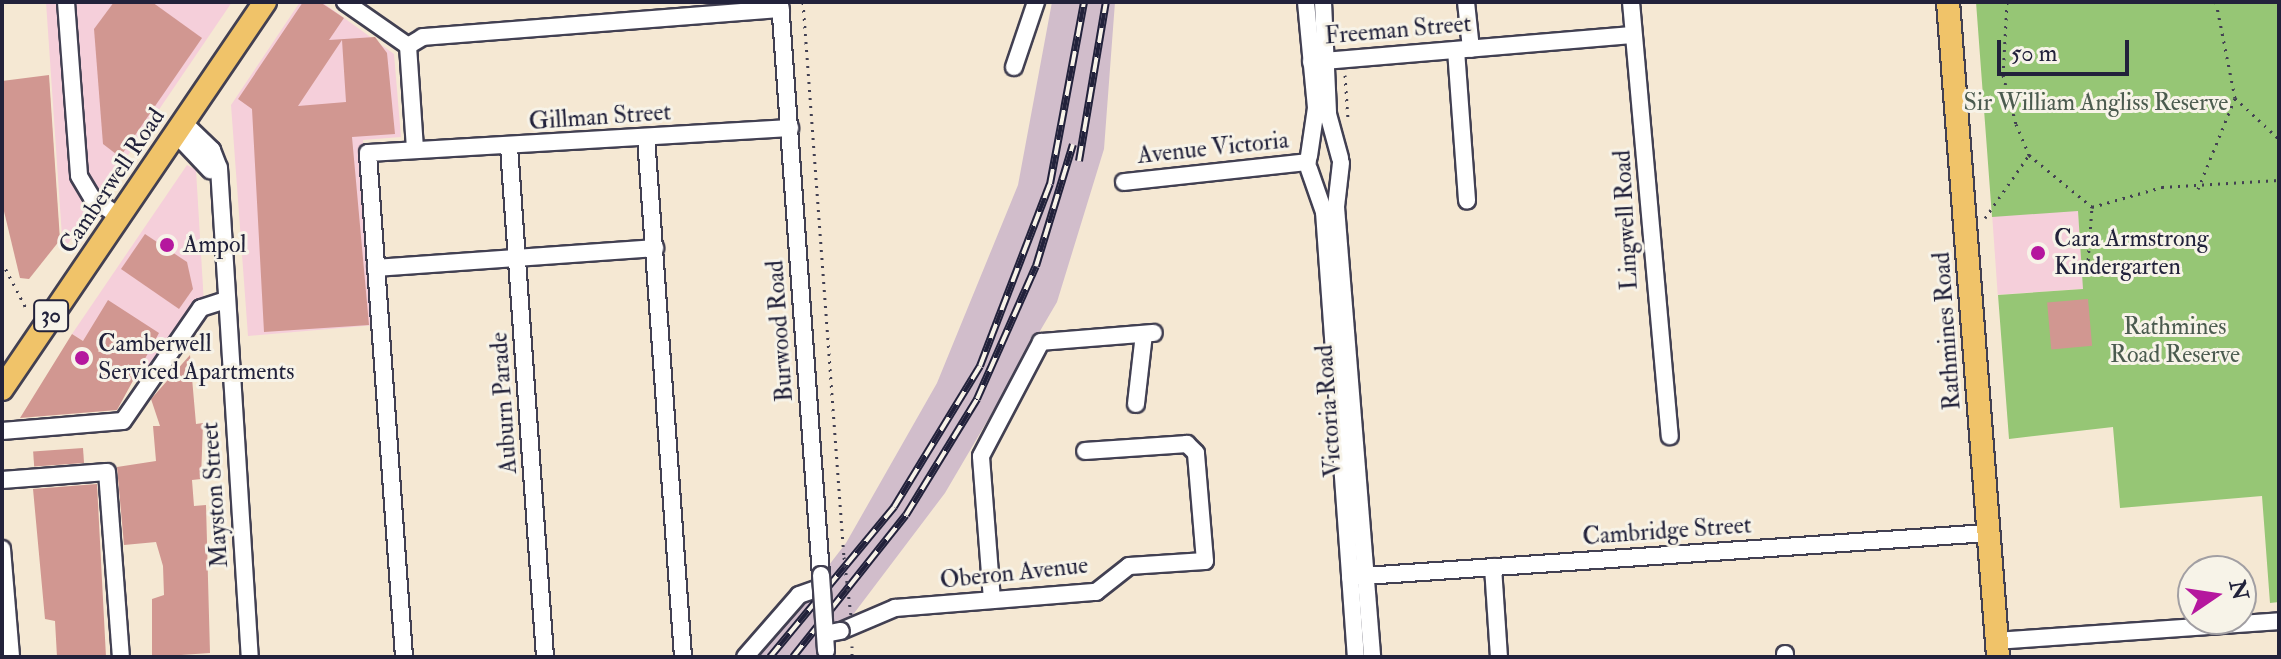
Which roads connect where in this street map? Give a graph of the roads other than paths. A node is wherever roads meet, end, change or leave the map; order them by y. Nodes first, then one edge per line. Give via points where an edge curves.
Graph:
1 (66, 2) edge
2 (265, 2) edge
3 (345, 2) edge
4 (1036, 2) edge
5 (1306, 2) edge
6 (1323, 2) edge
7 (1466, 2) edge
8 (1631, 2) edge
9 (1948, 2) edge
10 (781, 5) edge
11 (1633, 35) junction
12 (408, 46) junction
13 (1463, 49) junction
14 (1319, 61) junction
15 (1014, 67) dead end
16 (180, 128) junction
17 (790, 128) junction
18 (646, 137) junction
19 (509, 147) junction
20 (415, 150) junction
21 (1341, 160) junction
22 (1308, 162) junction
23 (1124, 182) dead end
24 (1467, 201) dead end
25 (120, 217) junction
26 (655, 248) junction
27 (518, 258) junction
28 (376, 268) junction
29 (225, 300) junction
30 (1339, 320) junction
31 (2, 389) edge
32 (1136, 404) dead end
33 (2, 431) edge
34 (1670, 436) dead end
35 (1085, 451) dead end
36 (2, 480) edge
37 (1988, 533) junction
38 (2, 549) edge
39 (1493, 567) junction
40 (1357, 577) junction
41 (818, 584) junction
42 (992, 600) junction
43 (2279, 621) edge
44 (834, 638) edge
45 (1997, 649) edge
46 (11, 657) edge
47 (121, 657) edge
48 (250, 657) edge
49 (404, 657) edge
50 (545, 657) edge
51 (683, 657) edge
52 (745, 657) edge
53 (1356, 657) edge
54 (1372, 657) edge
55 (1499, 657) edge

1 - 25 street via 79,176 92,198
2 - 16 main road, Camberwell Road / 30
3 - 12 street
4 - 15 street
5 - 14 street, Victoria Road
6 - 14 street, Victoria Road
7 - 13 street
8 - 11 street, Lingwell Road
9 - 37 main road, Rathmines Road
10 - 12 street via 423,37
10 - 17 street, Burwood Road
11 - 13 street, Freeman Street
11 - 34 street, Lingwell Road via 1644,88 1651,270
12 - 20 street
13 - 14 street, Freeman Street
13 - 24 street
14 - 21 street, Victoria Road
14 - 22 street, Victoria Road
16 - 25 main road, Camberwell Road / 30
16 - 29 street, Mayston Street via 218,186
17 - 18 street, Gillman Street
17 - 41 street, Burwood Road
18 - 19 street, Gillman Street
18 - 26 street
19 - 20 street, Gillman Street
19 - 27 street, Auburn Parade
20 - 28 street, Gillman Street via 368,153
21 - 22 street via 1327,146
21 - 22 street via 1327,179
21 - 30 street, Victoria Road via 1336,207
22 - 23 street, Avenue Victoria
22 - 30 street, Victoria Road via 1324,212
25 - 31 main road, Camberwell Road / 30
26 - 27 street
26 - 51 street
27 - 28 street
27 - 50 street, Auburn Parade
28 - 49 street
29 - 33 street via 201,308 123,421
29 - 48 street, Mayston Street
30 - 40 street, Victoria Road
32 - 42 street via 1149,333 1041,342 981,456
35 - 42 street, Oberon Avenue via 1187,444 1196,453 1205,561 1129,566 1096,592
36 - 47 street via 107,472
37 - 39 street, Cambridge Street
37 - 45 main road, Rathmines Road
38 - 46 street
39 - 40 street, Cambridge Street
39 - 55 street
40 - 53 street, Victoria Road
40 - 54 street, Victoria Road
41 - 44 street, Burwood Road, bridge
41 - 52 street
42 - 44 street, Oberon Avenue via 889,610
43 - 45 street

